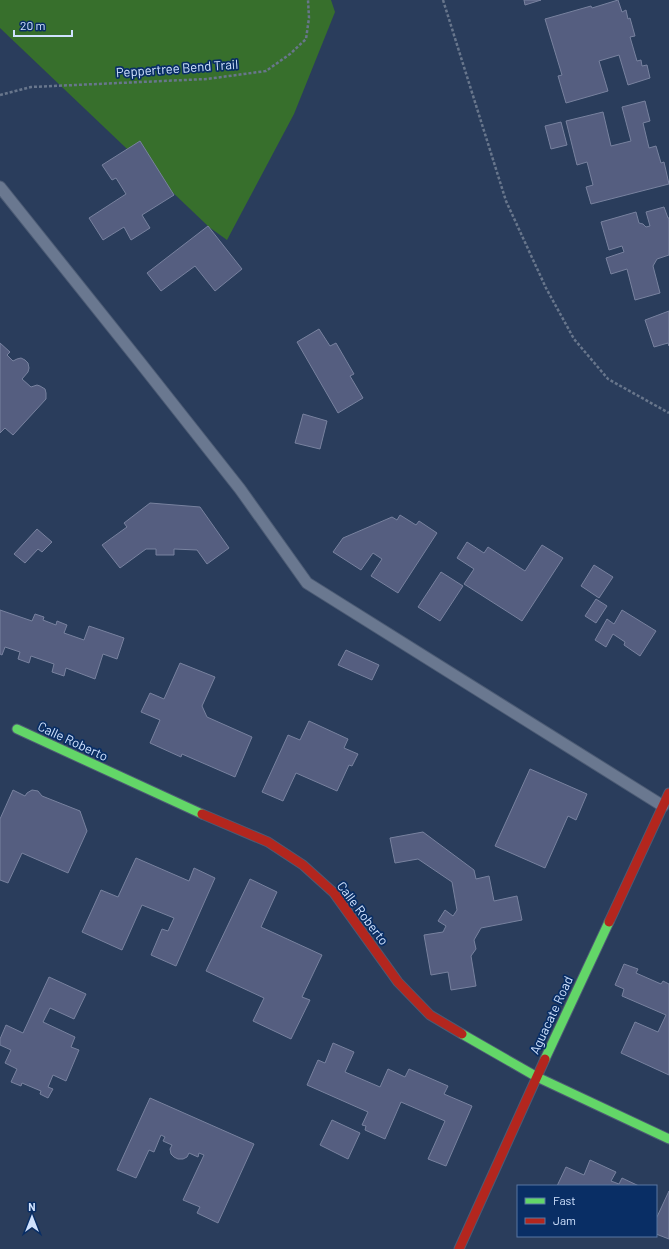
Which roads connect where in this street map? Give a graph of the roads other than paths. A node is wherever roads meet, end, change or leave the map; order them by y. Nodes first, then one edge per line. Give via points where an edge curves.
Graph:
1 (0, 187) edge
2 (17, 729) dead end
3 (669, 793) edge
4 (663, 806) junction
5 (537, 1077) junction
6 (669, 1139) edge
7 (459, 1249) edge

1 - 4 lane via 240,490 307,583
2 - 5 street, Calle Roberto via 268,842 303,865 334,893 398,982 430,1014
3 - 4 street, Aguacate Road
4 - 5 street, Aguacate Road
5 - 6 street, Calle Roberto
5 - 7 street, Aguacate Road

